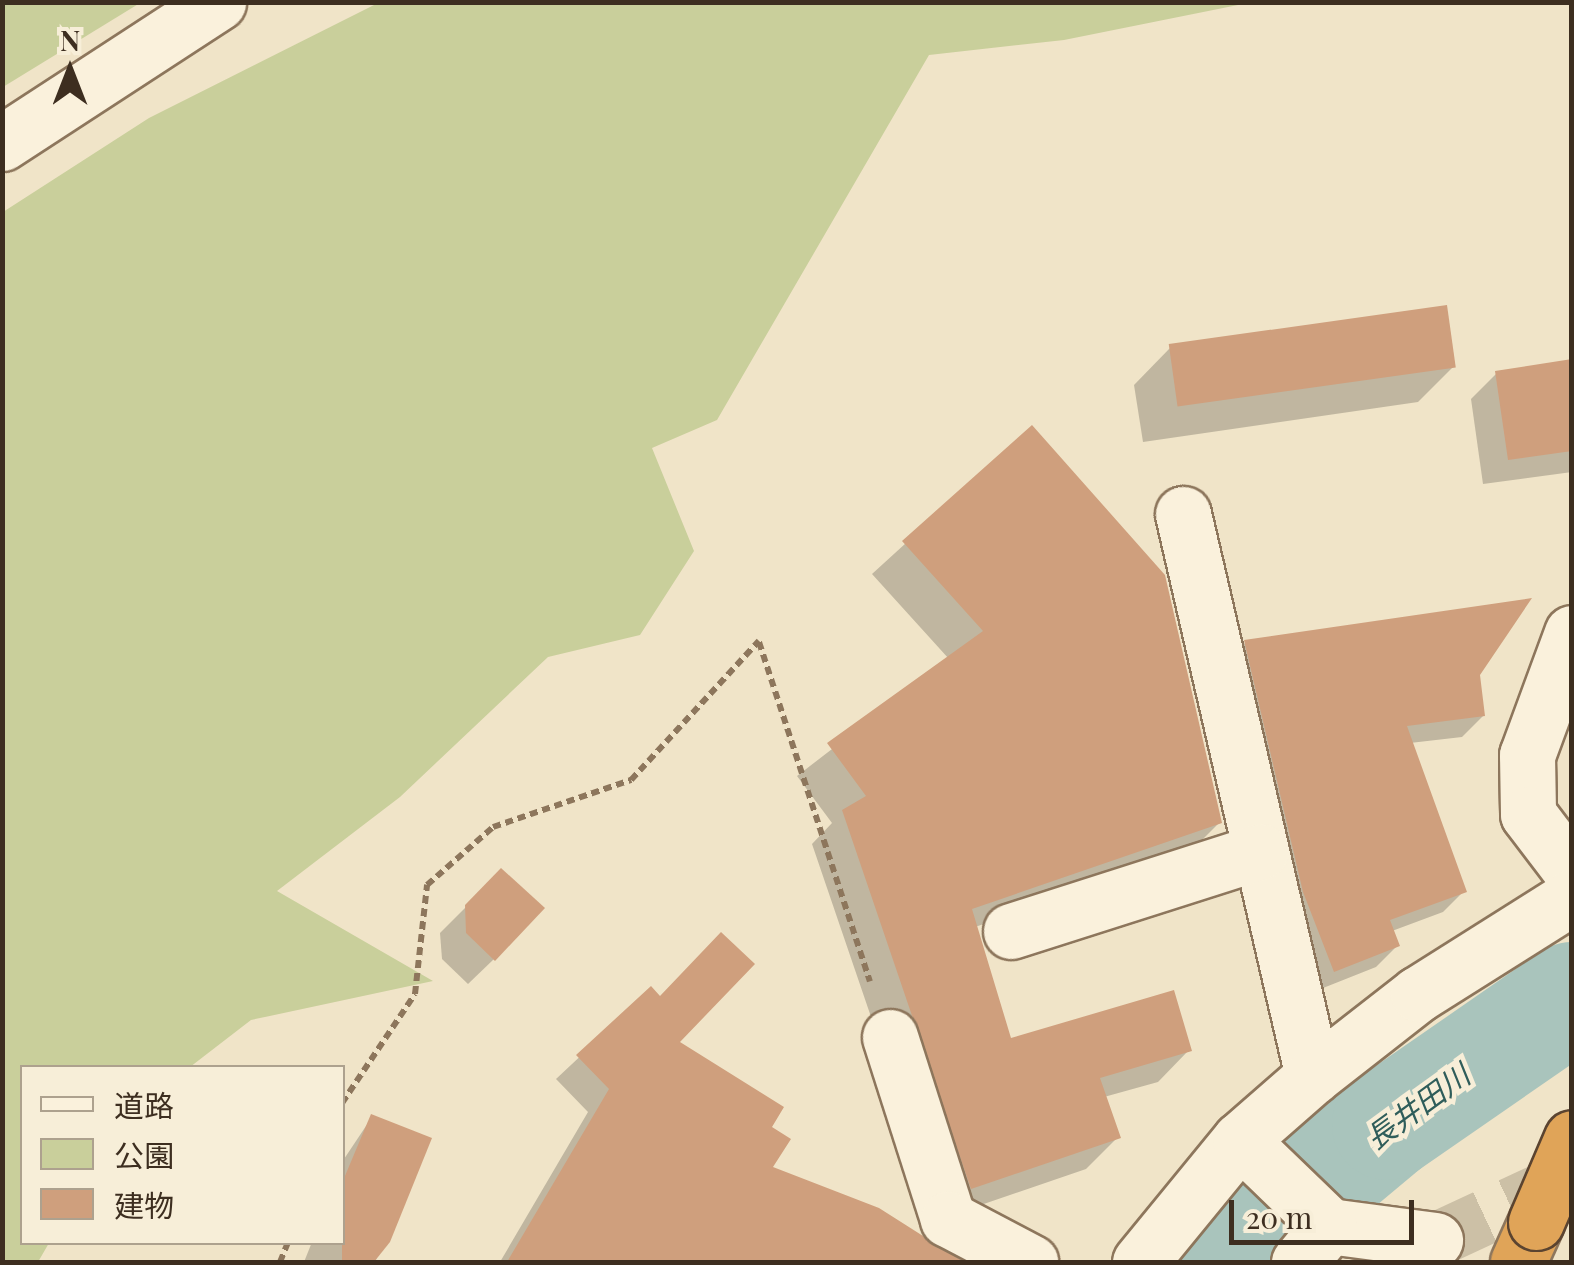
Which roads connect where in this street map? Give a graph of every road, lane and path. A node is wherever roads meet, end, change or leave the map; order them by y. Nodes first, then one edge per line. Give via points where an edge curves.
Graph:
1 (218, 2) edge
2 (2, 142) edge
3 (1183, 514) dead end
4 (1572, 633) edge
5 (1261, 851) junction
6 (1572, 872) edge
7 (1572, 896) edge
8 (1012, 931) dead end
9 (890, 1036) joint
10 (1314, 1076) junction
11 (345, 1098) edge
12 (1572, 1138) edge
13 (1240, 1140) junction
14 (1434, 1240) tunnel mouth
15 (1527, 1242) edge
16 (1314, 1244) edge
17 (1030, 1262) edge
18 (1140, 1262) edge

1 - 2 street
3 - 5 street
4 - 6 street via 1527,756 1528,814
5 - 8 street
5 - 10 street
7 - 10 street via 1418,994
9 - 11 path via 759,640 632,780 493,827 427,885 414,994
9 - 17 street via 948,1219
10 - 13 street
12 - 15 highway, bridge
13 - 16 street
13 - 18 street
14 - 16 street

